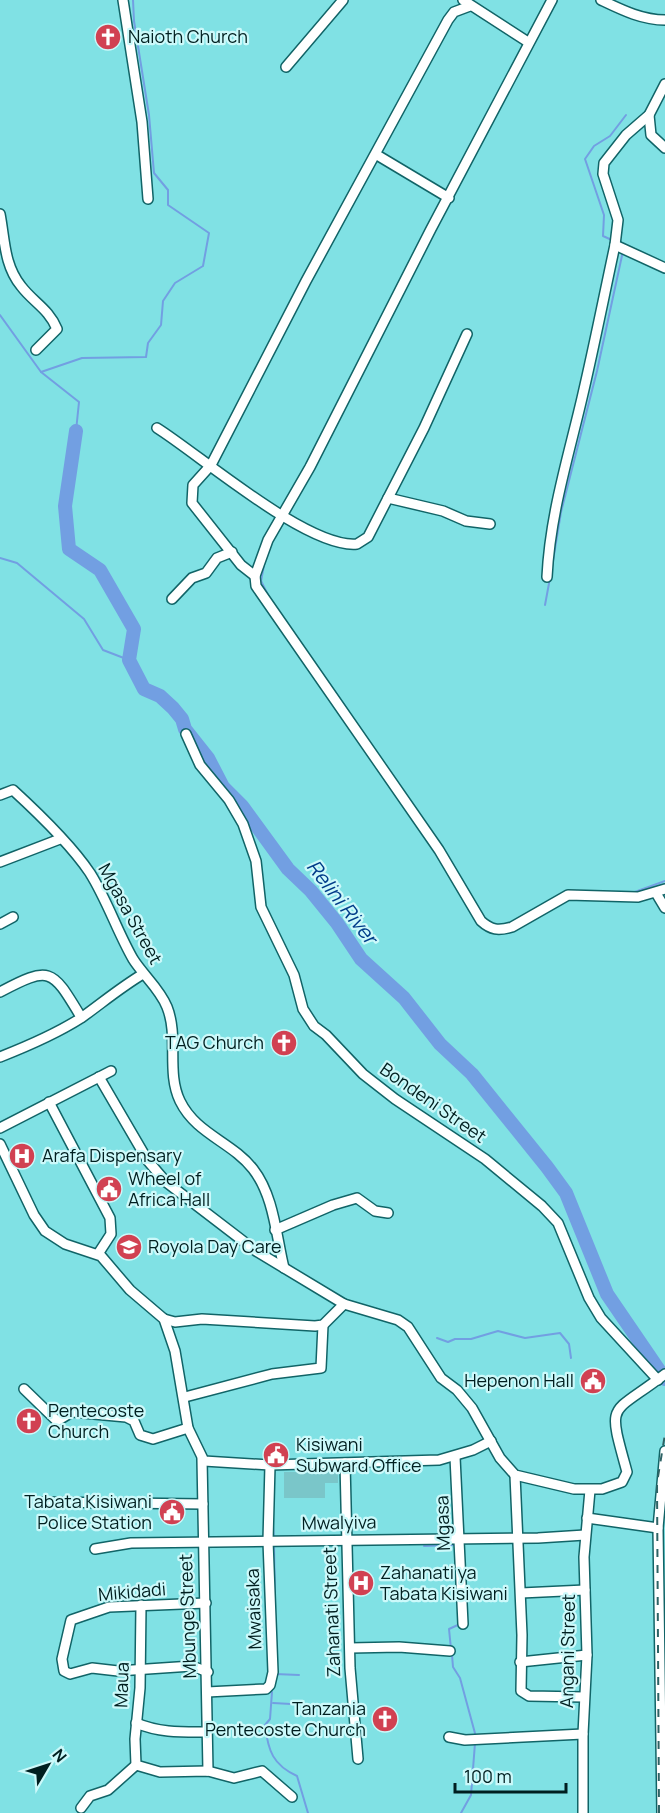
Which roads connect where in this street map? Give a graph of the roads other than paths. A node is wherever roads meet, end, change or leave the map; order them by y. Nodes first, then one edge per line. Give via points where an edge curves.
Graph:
1 (123, 0) edge
2 (343, 0) edge
3 (552, 0) edge
4 (601, 0) edge
5 (466, 3) edge
6 (665, 20) edge
7 (528, 42) junction
8 (286, 67) dead end
9 (665, 84) edge
10 (649, 115) junction
11 (665, 148) edge
12 (376, 155) junction
13 (448, 198) junction
14 (147, 199) dead end
15 (0, 214) edge
16 (615, 245) junction
17 (665, 268) edge
18 (467, 334) dead end
19 (36, 350) dead end
20 (157, 428) dead end
21 (211, 465) junction
22 (388, 498) junction
23 (284, 515) junction
24 (490, 525) dead end
25 (232, 552) junction
26 (255, 576) junction
27 (547, 577) dead end
28 (172, 599) dead end
29 (186, 734) dead end
30 (0, 795) edge
31 (60, 839) junction
32 (0, 862) edge
33 (660, 891) edge
34 (665, 909) edge
35 (13, 917) dead end
36 (0, 924) edge
37 (144, 975) junction
38 (0, 992) edge
39 (81, 1017) junction
40 (0, 1057) edge
41 (111, 1071) dead end
42 (99, 1077) junction
43 (49, 1102) junction
44 (0, 1128) edge
45 (0, 1144) edge
46 (388, 1213) dead end
47 (275, 1230) junction
48 (98, 1254) junction
49 (284, 1268) junction
50 (344, 1304) junction
51 (164, 1319) junction
52 (323, 1325) junction
53 (661, 1377) edge
54 (24, 1389) dead end
55 (184, 1396) junction
56 (188, 1428) junction
57 (491, 1441) junction
58 (665, 1451) edge
59 (455, 1457) junction
60 (202, 1460) junction
61 (345, 1463) junction
62 (270, 1465) junction
63 (515, 1475) junction
64 (590, 1490) junction
65 (42, 1502) dead end
66 (203, 1504) junction
67 (587, 1518) junction
68 (658, 1528) junction
69 (585, 1535) junction
70 (519, 1538) junction
71 (346, 1539) junction
72 (460, 1539) junction
73 (202, 1541) junction
74 (268, 1541) junction
75 (95, 1549) dead end
76 (585, 1590) junction
77 (521, 1593) junction
78 (206, 1603) junction
79 (141, 1605) junction
80 (463, 1624) dead end
81 (350, 1648) junction
82 (450, 1651) dead end
83 (587, 1655) junction
84 (520, 1662) junction
85 (140, 1669) junction
86 (208, 1672) junction
87 (207, 1692) junction
88 (584, 1697) junction
89 (136, 1723) junction
90 (207, 1732) junction
91 (583, 1734) junction
92 (449, 1737) dead end
93 (358, 1759) dead end
94 (136, 1765) junction
95 (208, 1771) junction
96 (292, 1797) dead end
97 (81, 1808) dead end
98 (583, 1813) edge
99 (662, 1813) edge

1 - 14 street via 142,122
2 - 8 street
3 - 7 street
4 - 6 street via 629,13
5 - 7 street
5 - 12 street via 448,20
7 - 13 street
9 - 10 street
10 - 11 street via 651,135
10 - 16 street via 626,135 604,163 603,174 618,220
12 - 13 street
12 - 21 street
13 - 23 street
15 - 19 street via 12,273 45,308 57,329
16 - 17 street
16 - 27 street via 559,486
18 - 22 street
20 - 21 street
21 - 23 street via 226,479
21 - 25 street via 193,485 192,503
22 - 23 street via 368,537 351,545 309,531
22 - 24 street
23 - 26 street via 268,540
25 - 26 street
25 - 28 street via 217,558 206,573 192,578
26 - 33 street via 256,586 271,609 439,850 488,928 512,927 568,895 610,897
29 - 53 street, Bondeni Street via 200,765 243,824 256,861 261,907 294,975 303,1009 314,1026 395,1100 485,1159 542,1206 558,1223 601,1318
30 - 31 street, Mgasa Street via 13,790
31 - 32 street
31 - 37 street, Mgasa Street via 91,875
33 - 34 street
35 - 36 street
37 - 39 street via 113,992
37 - 47 street, Mgasa Street via 168,1008 175,1086 182,1103 211,1137 252,1168 269,1199
38 - 39 street via 35,974 50,975
39 - 40 street
41 - 42 street
42 - 43 street
42 - 49 street via 158,1174 256,1251
43 - 44 street
43 - 48 street via 110,1218 111,1234
45 - 48 street via 45,1231 64,1244
46 - 47 street via 357,1198
47 - 49 street, Mgasa Street
48 - 51 street via 130,1290
49 - 50 street
50 - 52 street
50 - 57 street via 398,1320 408,1327 441,1378 472,1408
51 - 52 street
51 - 55 street via 176,1351
52 - 55 street via 321,1368 272,1374
53 - 64 street via 624,1401 615,1414 614,1427 627,1472 625,1479
54 - 56 street via 57,1421 72,1412 126,1417 134,1421 140,1435 153,1439
55 - 56 street
56 - 60 street
57 - 59 street
57 - 63 street
58 - 68 street
59 - 61 street
59 - 72 street, Mgasa
60 - 62 street via 229,1465
60 - 66 street, Mbunge Street
61 - 62 street
61 - 71 street, Zahanati Street
62 - 74 street, Mwaisaka
63 - 64 street via 562,1488
63 - 70 street
64 - 67 street, Angani Street
65 - 66 street
66 - 73 street, Mbunge Street
67 - 68 street
67 - 69 street, Angani Street
68 - 99 street
69 - 70 street, Mwalyiva
69 - 76 street, Angani Street
70 - 72 street, Mwalyiva
70 - 77 street
71 - 72 street, Mwalyiva
71 - 74 street, Mwalyiva
71 - 81 street, Zahanati Street
72 - 80 street, Mgasa
73 - 74 street, Mwalyiva
73 - 75 street, Mwalyiva via 131,1543
73 - 78 street, Mbunge Street
74 - 87 street, Mwaisaka via 273,1626 270,1685 266,1689
76 - 77 street
76 - 83 street, Angani Street
77 - 84 street
78 - 79 street, Mikidadi
78 - 86 street, Mbunge Street
79 - 85 street, Maua
79 - 85 street, Mikidadi via 102,1608 70,1620 62,1659 66,1672 73,1674 92,1668
81 - 82 street
81 - 93 street, Zahanati Street
83 - 84 street
83 - 88 street, Angani Street
84 - 88 street via 523,1694
85 - 86 street via 192,1666
85 - 89 street, Maua
86 - 87 street, Mbunge Street
87 - 90 street, Mbunge Street
88 - 91 street, Angani Street
89 - 90 street via 168,1732
89 - 94 street, Maua
90 - 95 street, Mbunge Street
91 - 92 street via 476,1740
91 - 98 street, Angani Street
94 - 95 street via 160,1772
94 - 97 street via 108,1790 90,1796
95 - 96 street via 240,1778 261,1771

